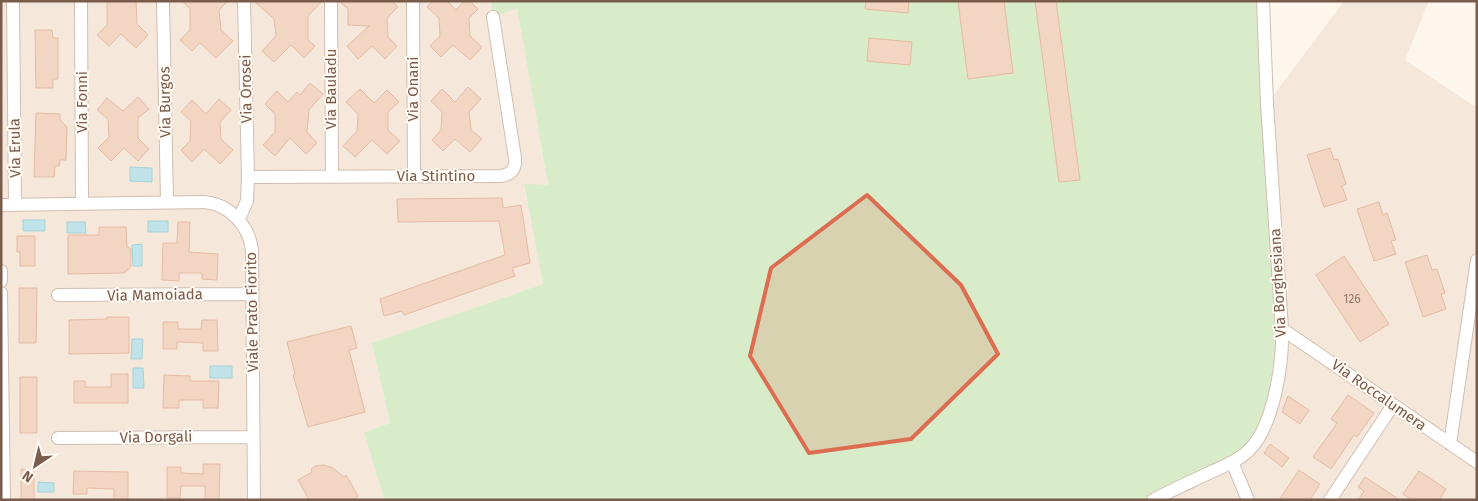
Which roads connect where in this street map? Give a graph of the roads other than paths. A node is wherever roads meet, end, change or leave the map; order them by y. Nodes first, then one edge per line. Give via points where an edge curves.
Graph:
1 (13, 1) edge
2 (81, 1) edge
3 (163, 1) edge
4 (244, 1) edge
5 (331, 1) edge
6 (413, 1) edge
7 (1263, 1) edge
8 (493, 18) dead end
9 (248, 176) junction
10 (332, 176) junction
11 (414, 176) junction
12 (167, 202) junction
13 (82, 203) junction
14 (1, 205) edge
15 (15, 205) junction
16 (239, 219) junction
17 (1477, 260) edge
18 (1, 271) edge
19 (1, 281) edge
20 (1, 293) edge
21 (252, 294) junction
22 (58, 295) dead end
23 (1282, 329) junction
24 (1393, 405) junction
25 (253, 437) junction
26 (58, 438) dead end
27 (1450, 444) junction
28 (1232, 462) junction
29 (1477, 462) edge
30 (4, 500) edge
31 (254, 500) edge
32 (1153, 500) edge
33 (1248, 500) edge
34 (1330, 500) edge

1 - 15 street, Via Erula
2 - 13 street, Via Fonni
3 - 12 street, Via Burgos
4 - 9 street, Via Orosei
5 - 10 street, Via Bauladu
6 - 11 street, Via Onani
7 - 23 street, Via Borghesiana
8 - 11 street, Via Stintino via 514,168 511,173 501,176
9 - 10 street, Via Stintino
9 - 16 street via 247,201
10 - 11 street, Via Stintino
12 - 13 street
12 - 16 street via 211,203
13 - 15 street
14 - 15 street
16 - 21 street, Viale Prato Fiorito via 249,234 252,246
17 - 27 street
18 - 19 street
20 - 30 street
21 - 22 street, Via Mamoiada
21 - 25 street, Viale Prato Fiorito
23 - 24 street, Via Roccalumera
23 - 28 street, Via Borghesiana via 1278,371 1267,420 1248,452
24 - 27 street, Via Roccalumera
24 - 34 street
25 - 26 street, Via Dorgali
25 - 31 street, Viale Prato Fiorito
27 - 29 street, Via Roccalumera
28 - 32 street, Via Borghesiana
28 - 33 street

